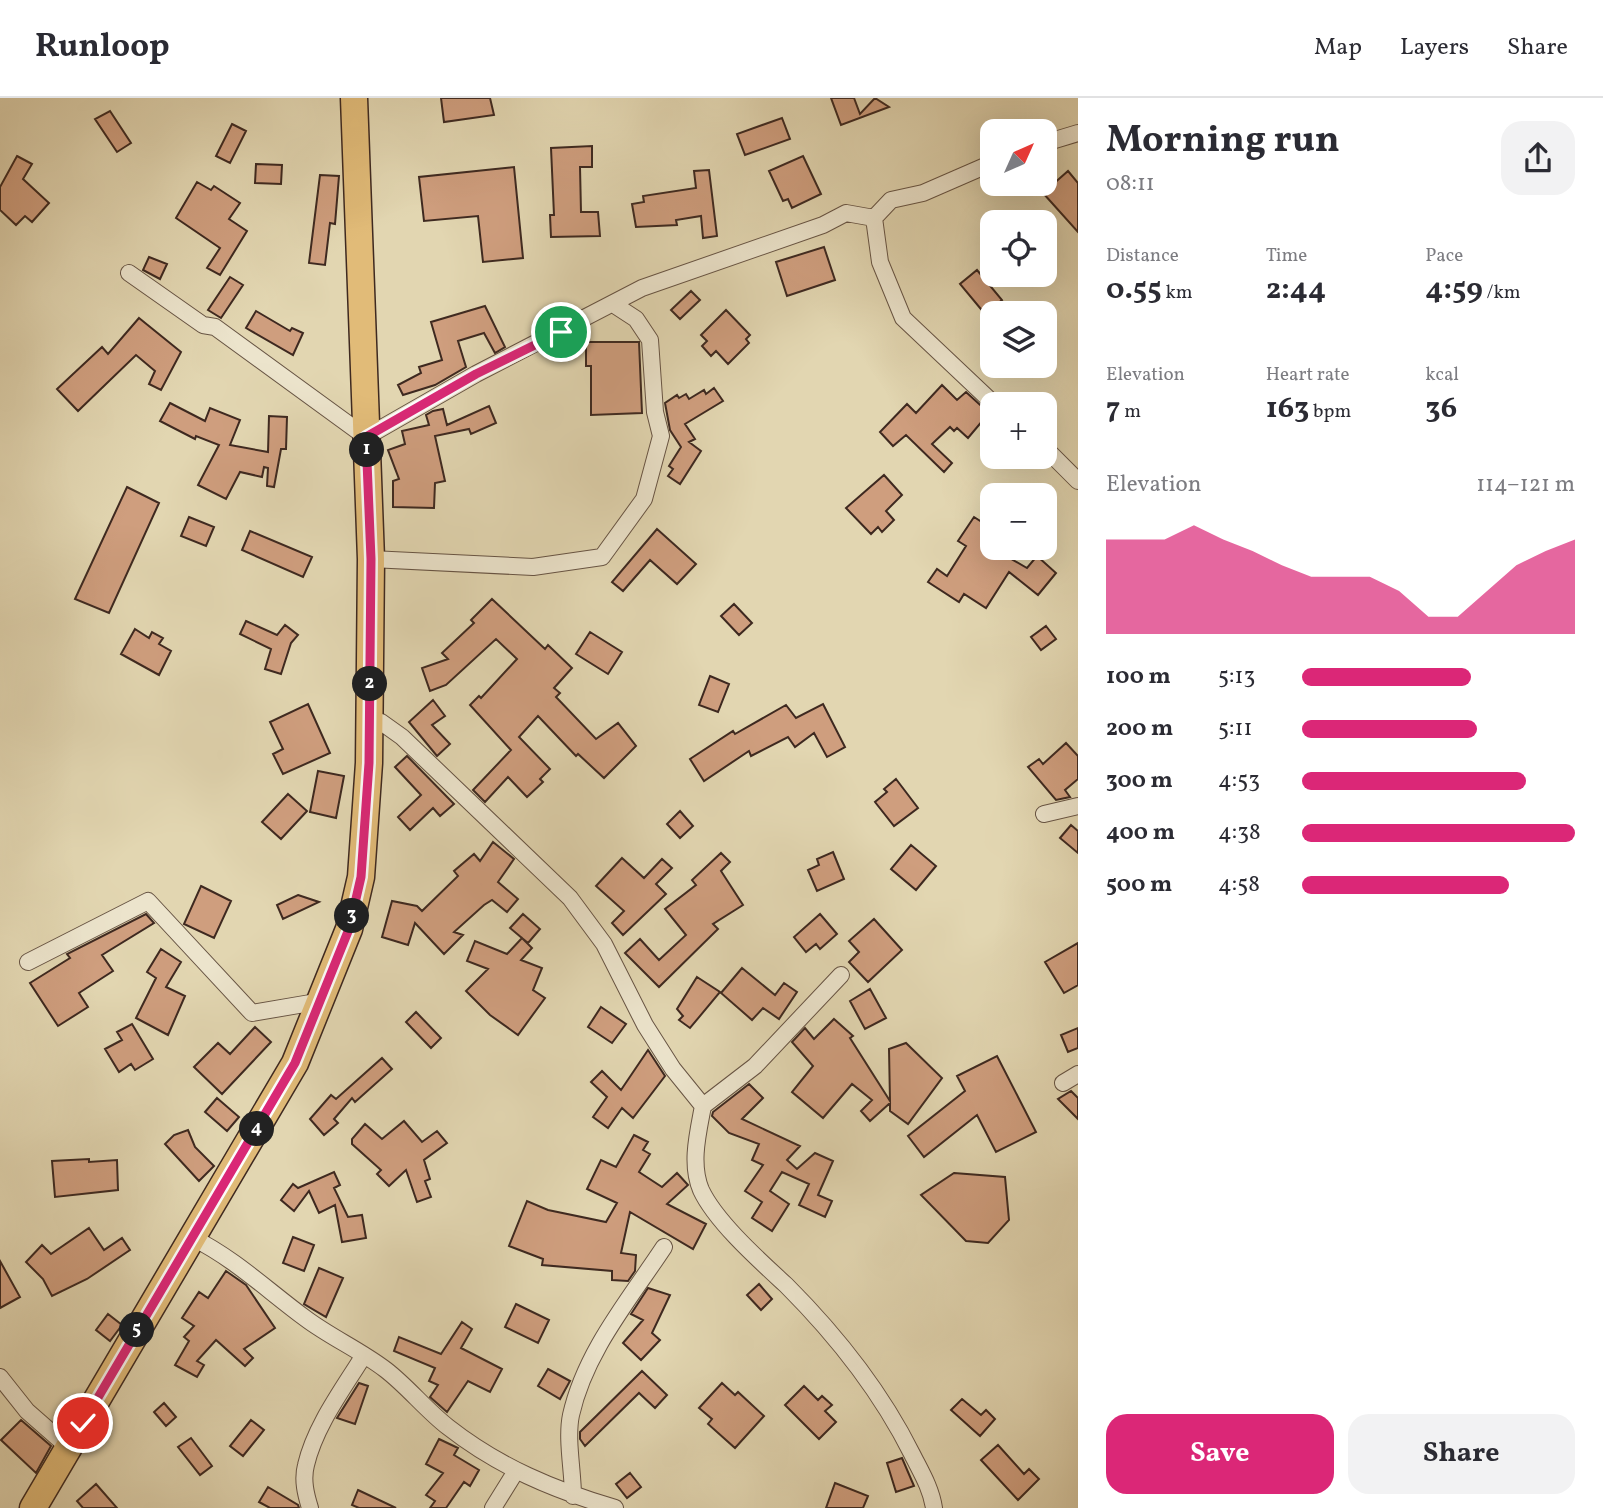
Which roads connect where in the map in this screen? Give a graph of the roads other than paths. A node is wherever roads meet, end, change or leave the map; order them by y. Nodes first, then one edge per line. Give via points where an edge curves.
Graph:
1 (354, 98) edge
2 (1078, 133) edge
3 (1057, 139) edge
4 (980, 168) edge
5 (874, 218) junction
6 (129, 273) dead end
7 (613, 304) junction
8 (981, 392) edge
9 (366, 437) junction
10 (1057, 460) edge
11 (1078, 481) edge
12 (371, 559) junction
13 (369, 721) junction
14 (1078, 807) edge
15 (1044, 814) dead end
16 (28, 962) dead end
17 (841, 975) dead end
18 (322, 1001) junction
19 (1078, 1074) edge
20 (1063, 1083) dead end
21 (703, 1106) junction
22 (193, 1238) junction
23 (664, 1248) dead end
24 (364, 1355) junction
25 (0, 1377) edge
26 (68, 1447) junction
27 (516, 1471) junction
28 (573, 1496) junction
29 (33, 1508) edge
30 (310, 1508) edge
31 (493, 1508) edge
32 (615, 1508) edge
33 (934, 1508) edge

1 - 9 main road
2 - 3 street
4 - 5 street via 923,193 891,200
5 - 7 street via 846,213
5 - 8 street via 880,262 903,318
6 - 9 street via 203,325 215,327
7 - 9 street
7 - 12 street via 636,319 650,340 661,436 644,499 602,556 533,566
9 - 12 main road
10 - 11 street
12 - 13 main road
13 - 18 main road via 361,877 349,929
13 - 21 street via 381,722 402,737 570,898 604,944 673,1069
14 - 15 street
16 - 18 street via 148,901 252,1013
17 - 21 street via 755,1066
18 - 22 main road via 295,1063
19 - 20 street
21 - 33 street via 695,1160 701,1190 732,1232 851,1355 900,1429 932,1492
22 - 24 street via 236,1263 306,1319
22 - 26 main road
23 - 28 street via 597,1345 581,1385 571,1418
24 - 27 street via 447,1426
24 - 30 street via 305,1466
25 - 26 street via 27,1410
26 - 29 main road
27 - 28 street
27 - 31 street
28 - 32 street

